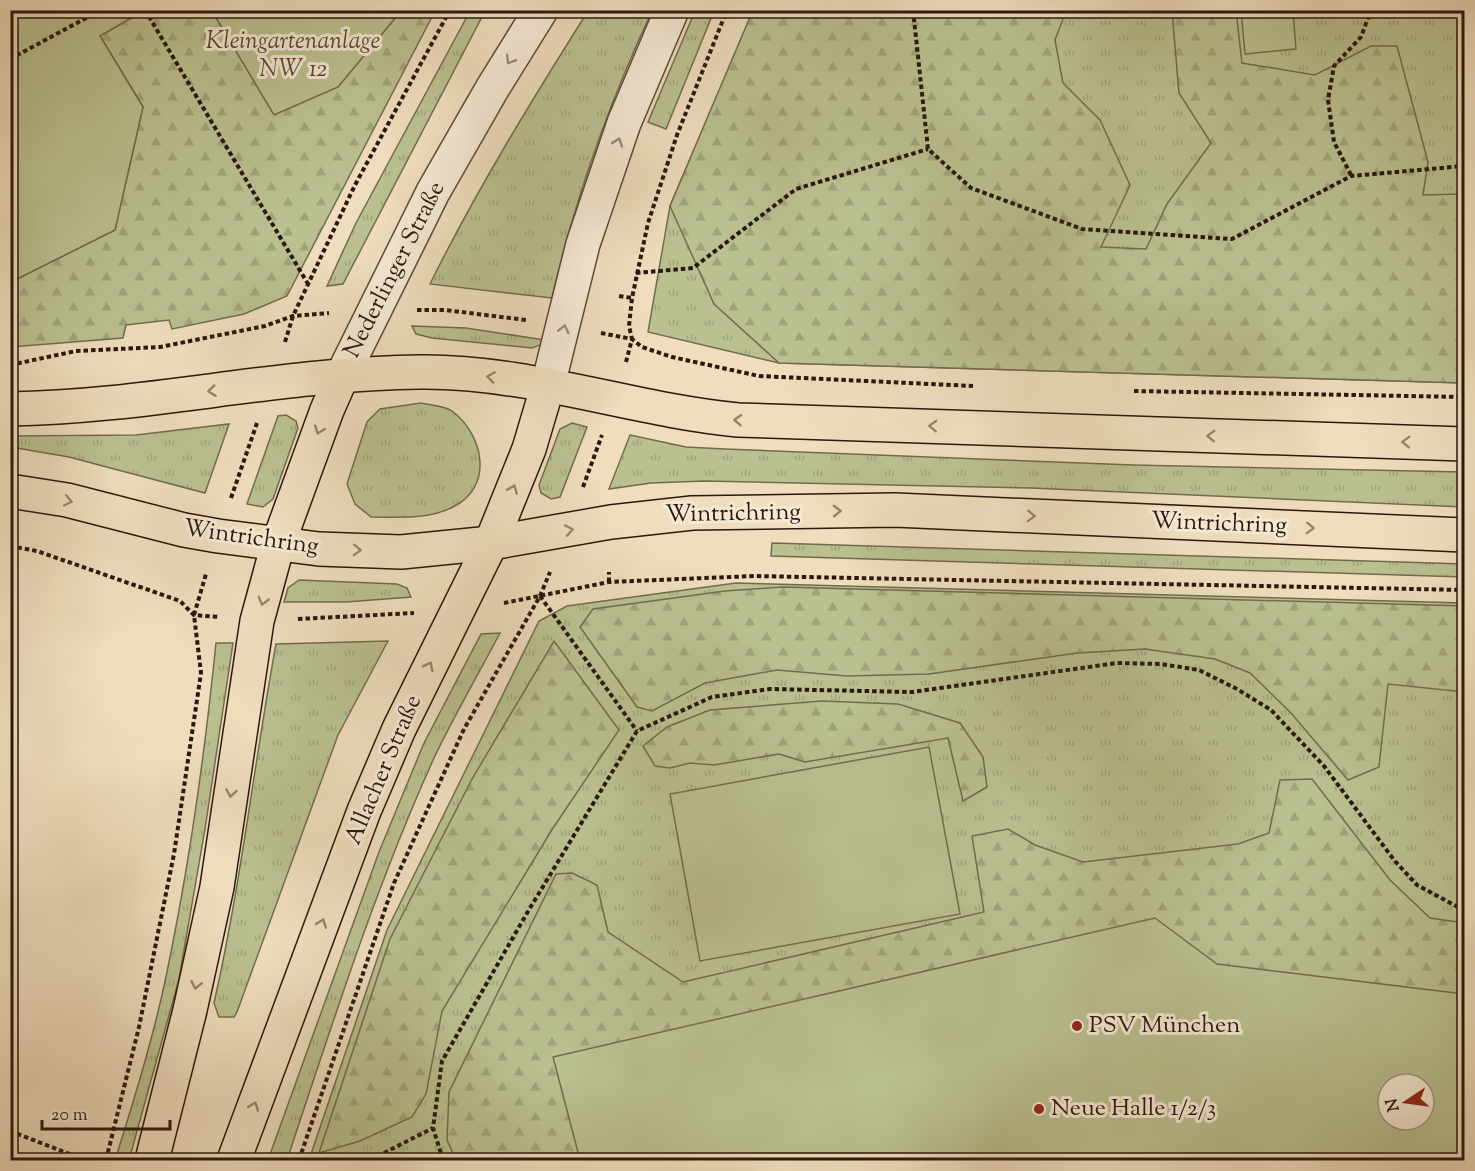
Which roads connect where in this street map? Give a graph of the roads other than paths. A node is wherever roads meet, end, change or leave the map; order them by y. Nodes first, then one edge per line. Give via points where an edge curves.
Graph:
1 (541, 10) edge
2 (672, 10) edge
3 (342, 376) junction
4 (548, 385) junction
5 (10, 409) edge
6 (1464, 444) edge
7 (10, 491) edge
8 (1464, 535) edge
9 (491, 543) junction
10 (278, 544) junction
11 (152, 1161) edge
12 (234, 1161) edge

1 -> 3 street, Nederlinger Straße via 432,192
4 -> 2 street via 583,244 624,123
4 -> 3 main road via 471,374
3 -> 5 main road via 94,405
3 -> 10 main road, Nederlinger Straße
6 -> 4 main road via 738,420 690,416
9 -> 4 main road, Allacher Straße via 529,449
7 -> 10 main road, Wintrichring via 67,500 184,530
9 -> 8 main road, Wintrichring via 621,520 692,513 895,510
10 -> 9 main road, Wintrichring via 401,552
12 -> 9 main road, Allacher Straße via 364,811 399,729
10 -> 11 main road via 257,621 217,888

